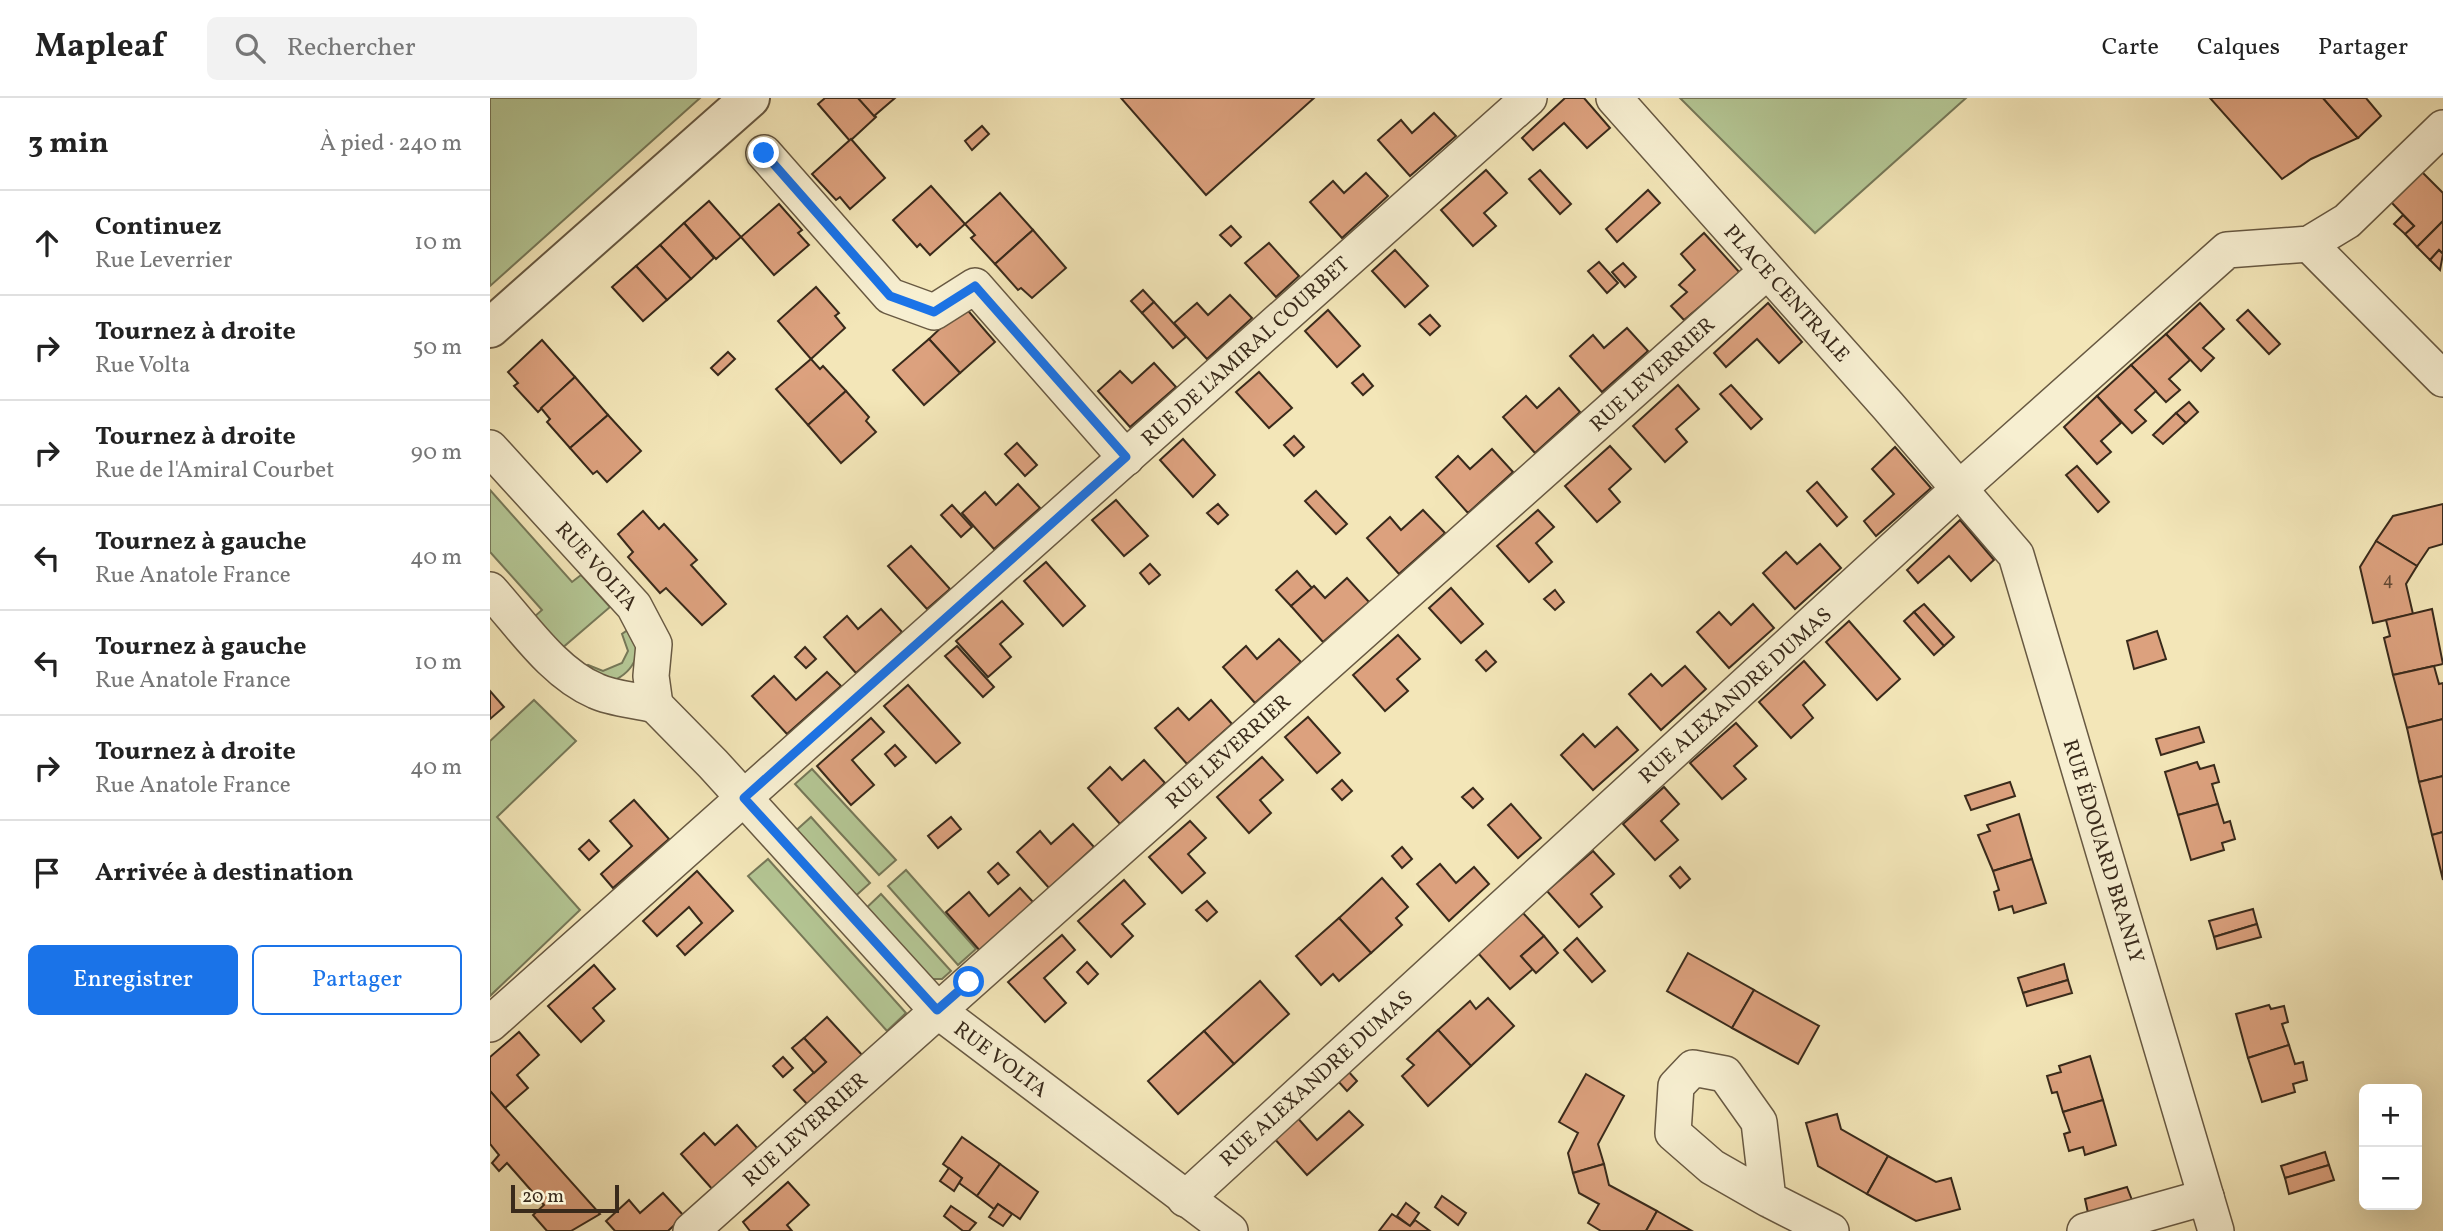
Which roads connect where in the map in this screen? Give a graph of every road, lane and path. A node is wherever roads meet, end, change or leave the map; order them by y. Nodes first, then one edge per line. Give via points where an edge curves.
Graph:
1 (750, 98) edge
2 (1529, 98) edge
3 (1614, 98) edge
4 (2443, 128) edge
5 (764, 153) dead end
6 (2309, 244) junction
7 (1766, 272) junction
8 (490, 328) edge
9 (2443, 379) edge
10 (490, 448) edge
11 (1126, 457) junction
12 (1959, 489) junction
13 (490, 590) edge
14 (654, 705) junction
15 (744, 798) junction
16 (937, 1010) junction
17 (490, 1024) edge
18 (2206, 1197) junction
19 (1185, 1199) junction
20 (1768, 1199) dead end
21 (691, 1231) edge
22 (1230, 1231) edge
23 (1831, 1231) edge
24 (2085, 1231) edge
25 (2216, 1231) edge

1 - 8 street
2 - 11 street, RUE DE L'AMIRAL COURBET
3 - 7 street, PLACE CENTRALE
4 - 6 street via 2347,221
5 - 11 street via 890,296 934,312 975,286
6 - 9 street
6 - 12 street, RUE ALEXANDRE DUMAS via 2227,250
7 - 12 street, PLACE CENTRALE
7 - 16 street, RUE LEVERRIER
10 - 14 street, RUE VOLTA via 634,606 654,644
11 - 15 street, RUE DE L'AMIRAL COURBET
12 - 18 street, RUE ÉDOUARD BRANLY via 2016,555
12 - 19 street, RUE ALEXANDRE DUMAS
13 - 14 street via 562,669 580,682 598,693
14 - 15 street, RUE VOLTA
15 - 16 street, RUE VOLTA
15 - 17 street, RUE DE L'AMIRAL COURBET
16 - 19 street, RUE VOLTA
16 - 21 street, RUE LEVERRIER
18 - 24 street
18 - 25 street, RUE ÉDOUARD BRANLY
19 - 22 street, RUE VOLTA
20 - 23 street

